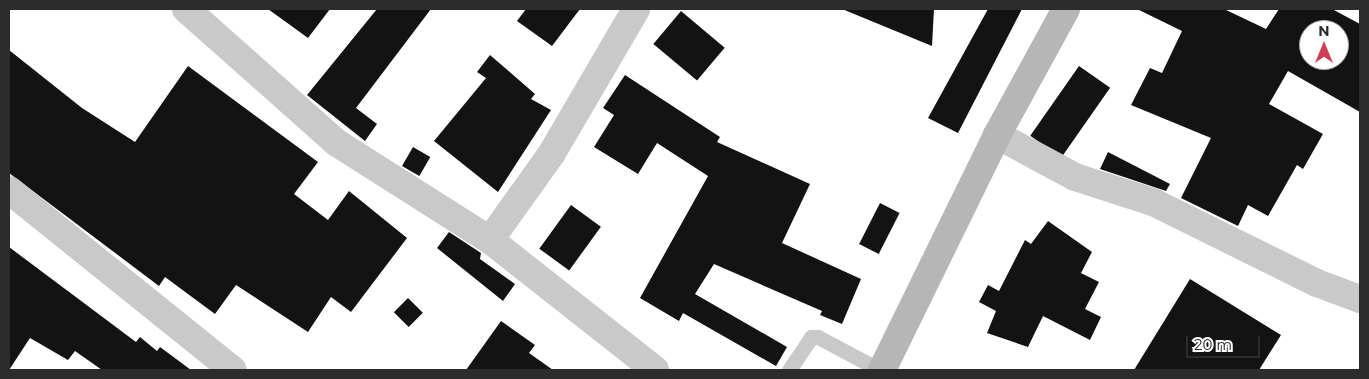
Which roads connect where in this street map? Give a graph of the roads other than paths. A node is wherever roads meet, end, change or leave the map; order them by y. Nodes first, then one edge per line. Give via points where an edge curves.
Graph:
1 (186, 9) edge
2 (636, 9) edge
3 (1066, 9) edge
4 (997, 135) junction
5 (9, 190) edge
6 (490, 240) junction
7 (1360, 299) edge
8 (233, 370) edge
9 (655, 370) edge
10 (788, 370) edge
11 (881, 370) edge

1 - 6 street via 336,142
2 - 6 street via 552,153
3 - 4 main road
4 - 7 street via 1075,177 1153,202 1316,283
4 - 11 main road
5 - 8 street
6 - 9 street
10 - 11 lane via 811,337 818,336

